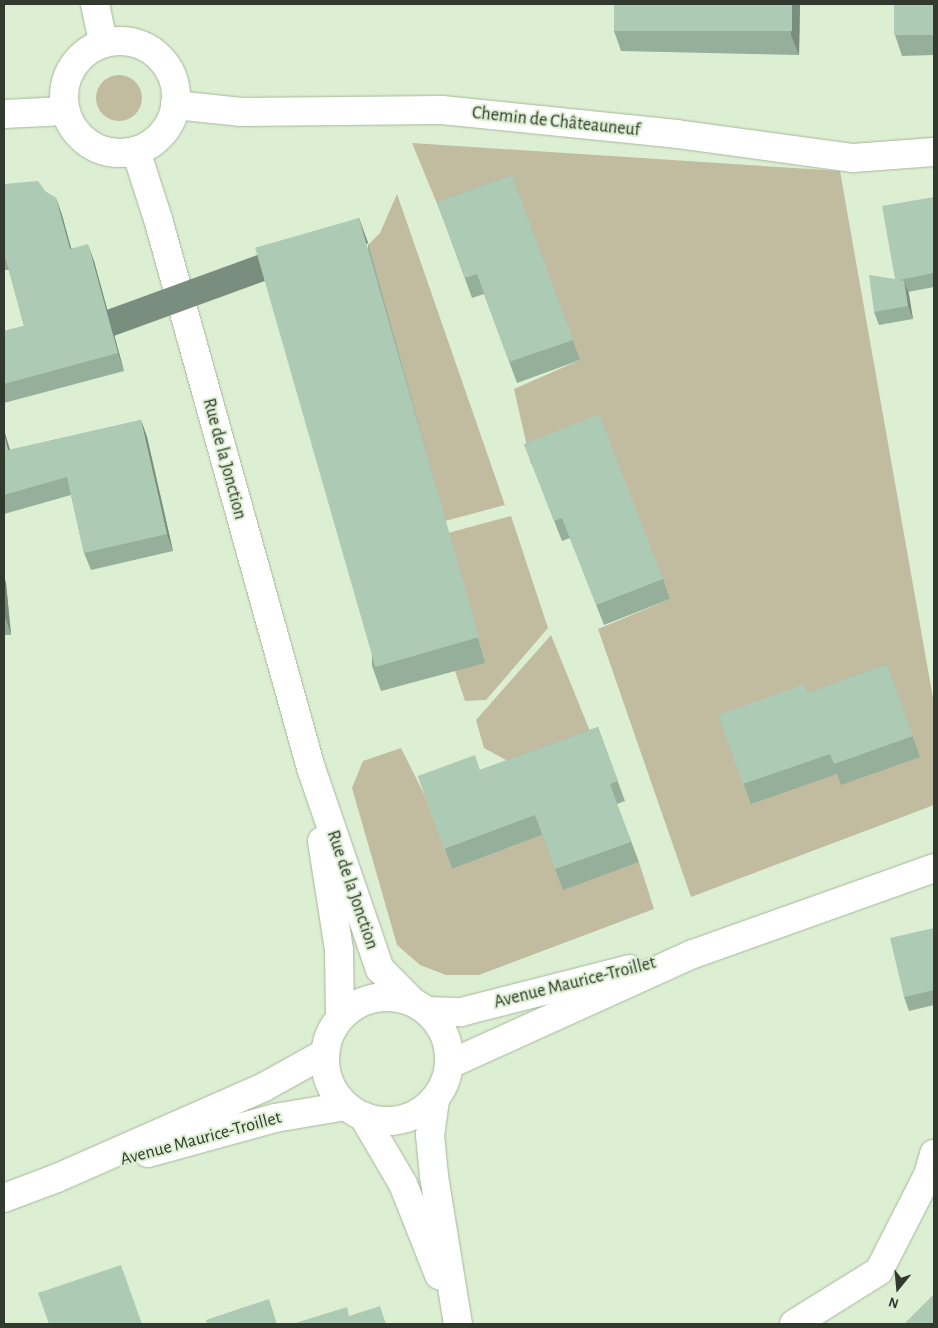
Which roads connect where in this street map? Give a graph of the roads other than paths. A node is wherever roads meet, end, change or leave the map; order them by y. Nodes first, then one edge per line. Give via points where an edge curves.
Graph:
1 (95, 4) edge
2 (103, 44) junction
3 (175, 105) junction
4 (66, 111) junction
5 (4, 114) edge
6 (136, 151) junction
7 (934, 152) edge
8 (311, 768) junction
9 (934, 868) edge
10 (692, 954) junction
11 (420, 1006) junction
12 (340, 1017) junction
13 (325, 1053) junction
14 (450, 1064) junction
15 (434, 1100) junction
16 (355, 1111) junction
17 (934, 1154) edge
18 (57, 1178) junction
19 (4, 1198) edge
20 (458, 1323) edge
21 (794, 1324) edge

1 - 2 street
2 - 3 street via 125,41 154,52 172,76
2 - 4 street via 88,51 71,70 64,94
3 - 6 street via 164,132 151,144
3 - 7 street, Chemin de Châteauneuf via 242,112 442,110 677,134 853,158
4 - 5 street
4 - 6 street via 76,131 95,147 119,153
6 - 8 street, Rue de la Jonction via 158,219
8 - 11 street, Rue de la Jonction via 380,969
8 - 12 street, Rue de la Jonction via 339,950
9 - 10 street, Avenue Maurice-Troillet
10 - 11 street, Avenue Maurice-Troillet via 461,1012
10 - 14 street, Avenue Maurice-Troillet
11 - 12 street via 393,996 373,998 355,1005
11 - 14 street via 441,1026
12 - 13 street via 330,1034
13 - 16 street via 326,1073 333,1091
13 - 18 street, Avenue Maurice-Troillet via 264,1087
14 - 15 street via 445,1083
15 - 16 street via 420,1112 401,1120 382,1121
15 - 20 street via 430,1136 434,1176
16 - 18 street, Avenue Maurice-Troillet via 275,1118
16 - 20 street via 402,1184
17 - 21 street via 928,1175 879,1271
18 - 19 street, Avenue Maurice-Troillet

